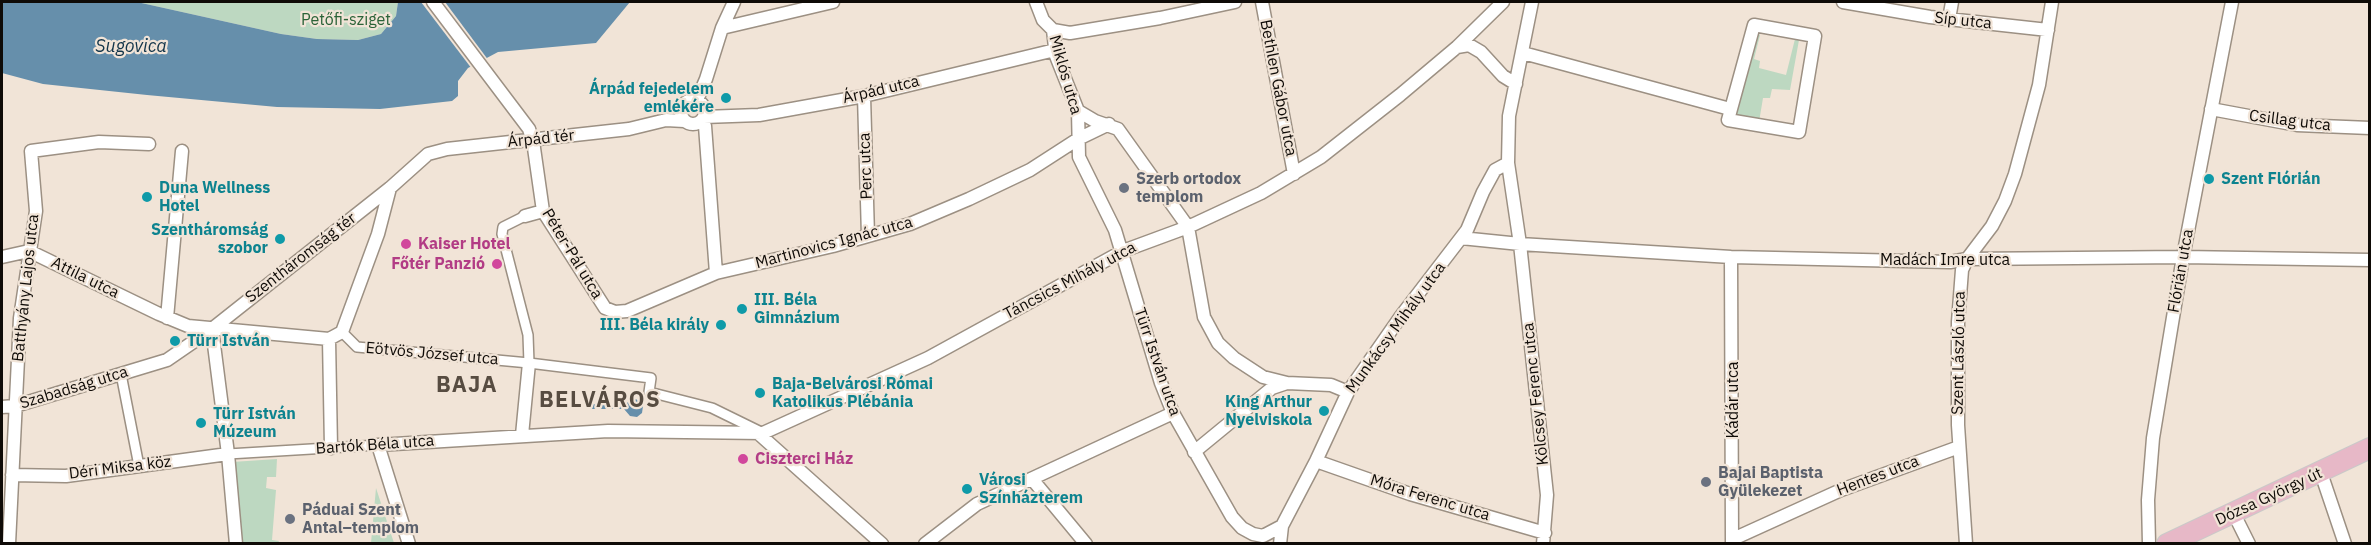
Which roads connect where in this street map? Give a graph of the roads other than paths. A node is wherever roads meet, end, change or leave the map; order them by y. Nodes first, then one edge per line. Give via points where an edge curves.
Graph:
1 (433, 2) edge
2 (734, 2) edge
3 (833, 2) edge
4 (1036, 2) edge
5 (1235, 2) edge
6 (1262, 2) edge
7 (1503, 2) edge
8 (1532, 2) edge
9 (1844, 2) edge
10 (1952, 2) edge
11 (2052, 2) edge
12 (2232, 2) edge
13 (1949, 19) junction
14 (722, 28) junction
15 (1053, 30) junction
16 (2048, 30) junction
17 (1458, 48) junction
18 (1055, 50) junction
19 (1523, 53) junction
20 (1516, 84) junction
21 (864, 96) junction
22 (687, 108) junction
23 (1726, 108) junction
24 (2211, 109) junction
25 (1078, 111) junction
26 (703, 119) junction
27 (1110, 124) junction
28 (2370, 128) edge
29 (1078, 138) junction
30 (533, 141) junction
31 (149, 144) dead end
32 (182, 151) dead end
33 (417, 162) joint
34 (1508, 163) junction
35 (1294, 174) junction
36 (390, 188) junction
37 (543, 211) junction
38 (525, 216) joint
39 (1188, 227) junction
40 (868, 236) junction
41 (1461, 238) junction
42 (1520, 244) junction
43 (30, 251) junction
44 (1122, 251) junction
45 (2, 257) edge
46 (1731, 257) junction
47 (2183, 257) junction
48 (1967, 259) junction
49 (2370, 260) edge
50 (716, 273) junction
51 (627, 311) joint
52 (167, 318) junction
53 (212, 329) junction
54 (342, 332) junction
55 (329, 339) junction
56 (529, 363) junction
57 (147, 366) joint
58 (121, 374) junction
59 (1287, 383) junction
60 (1348, 392) junction
61 (15, 406) junction
62 (2, 407) edge
63 (1173, 413) junction
64 (761, 433) junction
65 (522, 435) junction
66 (378, 445) junction
67 (1959, 447) junction
68 (331, 448) junction
69 (2370, 448) edge
70 (1194, 452) junction
71 (228, 454) junction
72 (1316, 461) junction
73 (139, 466) junction
74 (2321, 473) junction
75 (12, 475) junction
76 (1032, 479) junction
77 (2234, 513) junction
78 (1279, 537) edge
79 (1544, 538) edge
80 (1733, 541) edge
81 (9, 543) edge
82 (236, 543) edge
83 (409, 543) edge
84 (882, 543) edge
85 (925, 543) edge
86 (1086, 543) edge
87 (1966, 543) edge
88 (2149, 543) edge
89 (2167, 543) edge
90 (2249, 543) edge
91 (2345, 543) edge

1 - 30 street via 529,129
2 - 14 street
3 - 14 street
4 - 15 street, Miklós utca via 1043,20
5 - 15 street via 1070,33
6 - 35 street, Bethlen Gábor utca
7 - 17 street, Táncsics Mihály utca
8 - 19 street, Kölcsey Ferenc utca
9 - 13 street, Síp utca
10 - 13 street
11 - 16 street, Szent László utca
12 - 24 street, Flórián utca
13 - 16 street, Síp utca
14 - 22 street via 712,60
15 - 18 street, Miklós utca
16 - 48 street, Szent László utca via 2039,85 2015,174 1992,226
17 - 20 street via 1469,45
17 - 35 street, Táncsics Mihály utca
18 - 21 street, Árpád utca
18 - 25 street, Miklós utca
19 - 20 street, Kölcsey Ferenc utca
19 - 23 street
20 - 34 street, Kölcsey Ferenc utca via 1509,116
21 - 26 street, Árpád utca via 759,115
21 - 40 street, Perc utca
22 - 26 street via 704,107
22 - 26 street via 693,125
22 - 30 street, Árpád tér via 666,120 629,129
23 - 23 street via 1728,120 1799,132 1815,36 1754,25
24 - 28 street, Csillag utca via 2297,124
24 - 47 street, Flórián utca
25 - 27 street
25 - 29 street, Miklós utca
26 - 50 street
27 - 29 street, Martinovics Ignác utca
27 - 39 street via 1125,137
29 - 40 street, Martinovics Ignác utca via 1030,170 969,199 910,224
29 - 44 street, Miklós utca via 1079,157
30 - 33 street, Árpád tér via 447,149
30 - 37 street, Péter-Pál utca
31 - 43 street, Batthyány Lajos utca via 99,142 31,150 36,211
32 - 52 street
33 - 36 street, Szentháromság tér
34 - 41 street, Munkácsy Mihály utca via 1495,171
34 - 42 street, Kölcsey Ferenc utca
35 - 39 street, Táncsics Mihály utca
36 - 53 street, Szentháromság tér
36 - 54 street, Szentháromság tér via 378,234
37 - 38 street
37 - 51 street, Péter-Pál utca via 605,308
38 - 56 street via 503,227 502,234 528,335
39 - 44 street, Táncsics Mihály utca
39 - 59 street via 1200,300 1211,333 1244,365 1263,377
40 - 50 street, Martinovics Ignác utca
41 - 42 street
41 - 60 street, Munkácsy Mihály utca
42 - 46 street, Madách Imre utca
42 - 79 street, Kölcsey Ferenc utca via 1547,495
43 - 45 street
43 - 52 street, Attila utca
43 - 61 street, Batthyány Lajos utca via 20,318
44 - 63 street, Türr István utca
44 - 64 street, Táncsics Mihály utca via 928,358
46 - 48 street, Madách Imre utca via 1950,262
46 - 80 street, Kádár utca
47 - 48 street, Madách Imre utca
47 - 49 street, Madách Imre utca
47 - 88 street, Flórián utca via 2153,438
48 - 67 street, Szent László utca via 1960,280 1958,322
50 - 51 street, Martinovics Ignác utca
52 - 53 street
53 - 55 street
53 - 57 street, Szentháromság tér via 167,360
53 - 71 street
54 - 55 street
54 - 56 street, Eötvös József utca via 357,347
55 - 68 street
56 - 64 street, Eötvös József utca via 651,378 648,392 712,408
56 - 65 street
57 - 58 street, Szabadság utca
58 - 61 street, Szabadság utca
58 - 73 street
59 - 60 street via 1331,385
59 - 70 street via 1259,397
60 - 72 street, Munkácsy Mihály utca
61 - 62 street, Szabadság utca
61 - 75 street, Batthyány Lajos utca
63 - 70 street, Türr István utca
63 - 76 street
64 - 65 street, Bartók Béla utca
64 - 84 street
65 - 66 street, Bartók Béla utca
66 - 68 street, Bartók Béla utca
66 - 83 street
67 - 80 street, Hentes utca via 1841,490
67 - 87 street, Szent László utca
68 - 71 street, Bartók Béla utca
69 - 74 main road, Dózsa György út
70 - 78 street, Türr István utca via 1242,528 1253,534
71 - 73 street, Déri Miksa köz
71 - 82 street
72 - 78 street, Munkácsy Mihály utca
72 - 79 street, Móra Ferenc utca
73 - 75 street, Déri Miksa köz via 66,476
74 - 77 main road, Dózsa György út
74 - 91 street
75 - 81 street, Batthyány Lajos utca
76 - 85 street via 977,504
76 - 86 street
77 - 89 main road, Dózsa György út
77 - 90 street

